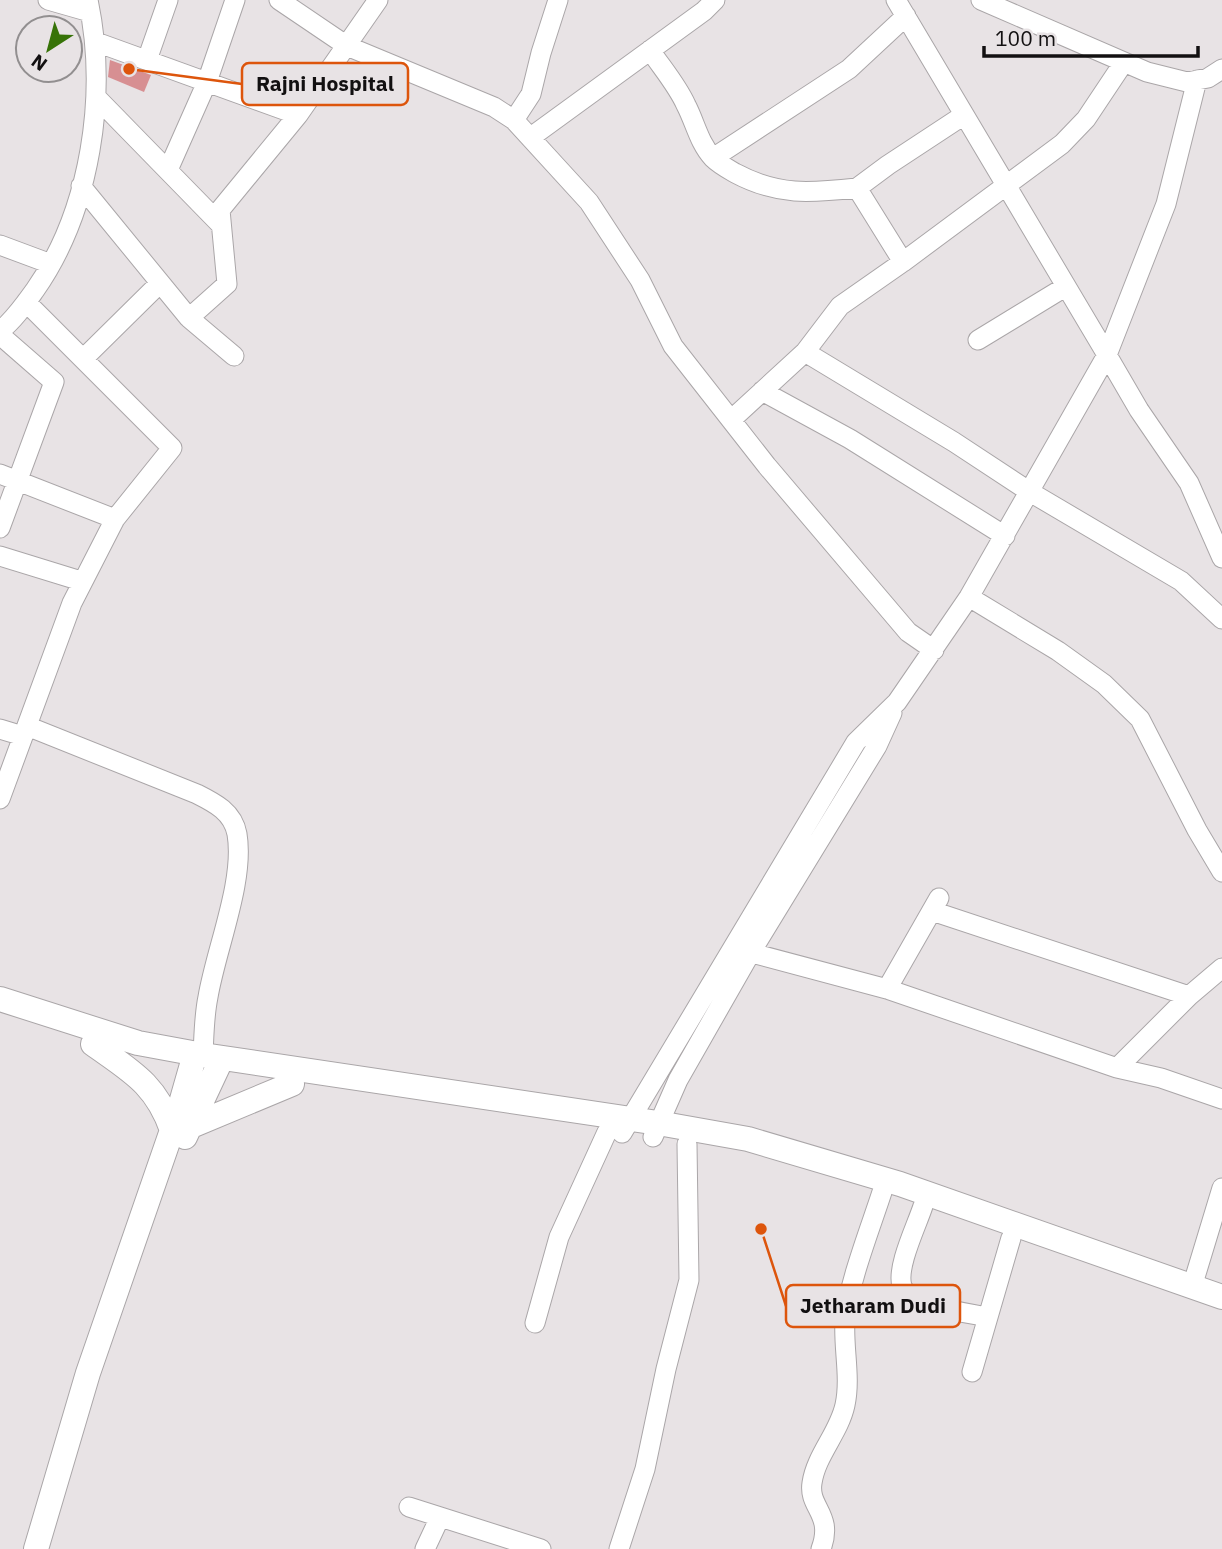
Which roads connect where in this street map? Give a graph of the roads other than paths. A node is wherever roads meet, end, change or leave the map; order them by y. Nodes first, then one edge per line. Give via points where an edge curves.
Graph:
1 (48, 0) edge
2 (169, 0) edge
3 (235, 0) edge
4 (279, 0) edge
5 (378, 0) edge
6 (558, 0) edge
7 (715, 0) edge
8 (981, 0) edge
9 (89, 6) edge
10 (901, 8) edge
11 (96, 42) junction
12 (347, 46) junction
13 (650, 50) junction
14 (146, 60) junction
15 (1124, 62) junction
16 (1212, 77) edge
17 (207, 82) junction
18 (96, 97) junction
19 (298, 115) junction
20 (964, 115) junction
21 (514, 120) junction
22 (531, 137) junction
23 (713, 158) junction
24 (168, 170) junction
25 (1007, 184) junction
26 (82, 186) junction
27 (857, 188) junction
28 (221, 225) junction
29 (0, 244) edge
30 (903, 262) junction
31 (51, 264) junction
32 (160, 283) junction
33 (1065, 287) junction
34 (26, 302) junction
35 (189, 318) junction
36 (0, 333) edge
37 (978, 340) dead end
38 (805, 352) junction
39 (1107, 355) junction
40 (234, 356) dead end
41 (83, 359) junction
42 (762, 391) junction
43 (731, 420) junction
44 (8, 477) edge
45 (1030, 492) junction
46 (115, 519) junction
47 (0, 528) edge
48 (1005, 536) junction
49 (0, 556) edge
50 (1222, 558) edge
51 (81, 581) junction
52 (969, 597) junction
53 (1222, 619) edge
54 (934, 650) junction
55 (0, 729) edge
56 (25, 731) junction
57 (0, 799) edge
58 (1222, 872) edge
59 (742, 950) junction
60 (1222, 968) edge
61 (887, 989) junction
62 (1189, 996) junction
63 (0, 999) edge
64 (0, 1014) edge
65 (93, 1044) junction
66 (205, 1061) junction
67 (1117, 1068) junction
68 (292, 1084) junction
69 (1222, 1099) edge
70 (620, 1128) junction
71 (180, 1129) junction
72 (656, 1130) junction
73 (687, 1144) junction
74 (1222, 1188) edge
75 (882, 1192) junction
76 (923, 1206) junction
77 (1011, 1238) junction
78 (1192, 1287) junction
79 (1222, 1297) edge
80 (1222, 1313) edge
81 (988, 1317) junction
82 (535, 1323) dead end
83 (972, 1373) dead end
84 (409, 1507) dead end
85 (54, 1516) junction
86 (440, 1517) junction
87 (36, 1549) edge
88 (53, 1549) edge
89 (425, 1549) edge
90 (541, 1549) edge
91 (619, 1549) edge
92 (821, 1549) edge

1 - 9 street
2 - 14 street
3 - 17 street
4 - 12 street
5 - 12 street
6 - 21 street via 531,94
7 - 13 street
8 - 15 street
9 - 11 street
10 - 20 street
10 - 23 street via 849,69
11 - 14 street
11 - 18 street
12 - 19 street
12 - 21 street via 494,107
13 - 22 street
13 - 23 street via 685,102
14 - 17 street
15 - 16 street via 1187,82
15 - 25 street via 1086,119 1062,144
16 - 39 street
17 - 19 street
17 - 24 street
18 - 24 street
18 - 26 street
19 - 28 street via 220,210
20 - 25 street
20 - 27 street
21 - 22 street
22 - 43 street via 589,202 640,280 673,346
23 - 27 street via 753,183 783,192
24 - 28 street
25 - 30 street
25 - 33 street
26 - 31 street
26 - 32 street
27 - 30 street
28 - 35 street via 227,284
29 - 31 street
30 - 38 street via 840,306
31 - 34 street
32 - 35 street
32 - 41 street
33 - 37 street
33 - 39 street
34 - 36 street
34 - 41 street
35 - 40 street
36 - 44 street via 54,382
38 - 42 street
38 - 45 street
39 - 45 street
39 - 50 street via 1189,483
41 - 46 street via 172,448
42 - 43 street
42 - 48 street via 850,439
43 - 54 street via 908,632
44 - 46 street
44 - 47 street
45 - 48 street
45 - 53 street via 1181,581
46 - 51 street
48 - 52 street
49 - 51 street
51 - 56 street
52 - 54 street
52 - 58 street via 1058,651 1104,684 1140,719
54 - 59 street via 897,702 877,746
55 - 56 street
56 - 57 street
56 - 66 street via 197,794 229,814 237,833 234,889 208,997
59 - 61 street
59 - 70 street
59 - 72 street
60 - 62 street
61 - 62 street via 936,905
61 - 67 street
62 - 67 street
63 - 66 main road
64 - 65 main road
65 - 66 main road via 145,1058
65 - 71 main road via 145,1082
66 - 68 main road
66 - 70 main road
66 - 71 main road
67 - 69 street
68 - 70 main road
68 - 71 main road
70 - 72 main road
70 - 82 street via 559,1237
71 - 85 main road via 92,1411
72 - 73 main road
72 - 78 main road via 748,1139 807,1155
73 - 75 main road via 737,1152
73 - 91 street via 689,1280 645,1469
74 - 78 street
75 - 76 main road
75 - 92 street via 848,1301 845,1407 811,1484 825,1527
76 - 77 main road
76 - 81 street via 904,1261 902,1288 915,1300
77 - 80 main road
77 - 81 street
78 - 79 main road
81 - 83 street
84 - 86 street
85 - 87 main road
85 - 88 main road
86 - 89 street
86 - 90 street

